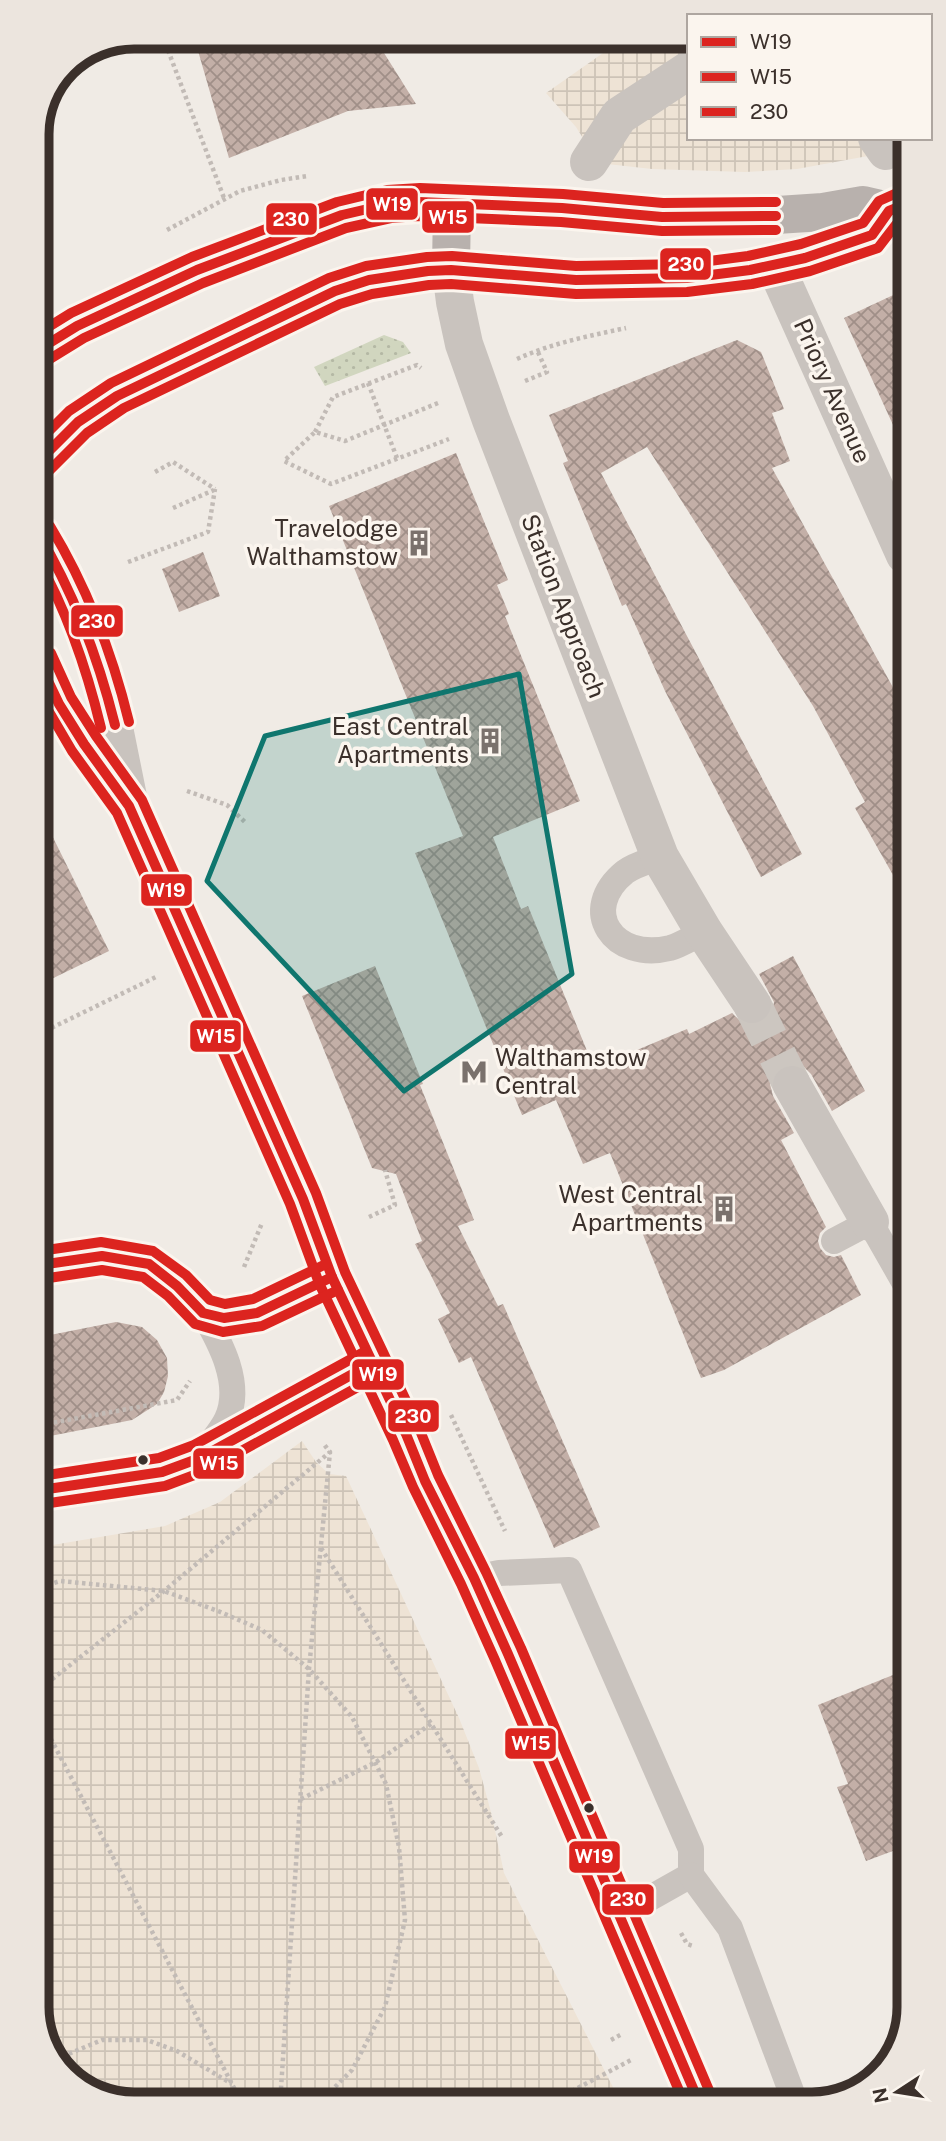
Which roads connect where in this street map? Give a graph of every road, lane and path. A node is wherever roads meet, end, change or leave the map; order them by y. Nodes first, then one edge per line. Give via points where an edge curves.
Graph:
1 (168, 49) edge
2 (687, 71) edge
3 (589, 162) dead end
4 (224, 198) dead end
5 (452, 203) junction
6 (896, 208) edge
7 (747, 217) junction
8 (775, 265) junction
9 (452, 270) junction
10 (635, 326) dead end
11 (49, 343) edge
12 (425, 372) dead end
13 (547, 372) dead end
14 (368, 383) junction
15 (443, 399) dead end
16 (384, 425) junction
17 (315, 432) junction
18 (453, 438) dead end
19 (49, 451) edge
20 (397, 458) junction
21 (155, 472) dead end
22 (215, 489) junction
23 (173, 508) dead end
24 (897, 530) edge
25 (49, 552) edge
26 (128, 562) dead end
27 (49, 683) edge
28 (187, 791) dead end
29 (129, 806) junction
30 (246, 823) dead end
31 (660, 857) junction
32 (704, 932) junction
33 (198, 957) junction
34 (752, 1004) tunnel mouth
35 (49, 1029) edge
36 (792, 1085) tunnel mouth
37 (385, 1170) dead end
38 (264, 1216) dead end
39 (369, 1217) dead end
40 (870, 1222) junction
41 (834, 1241) dead end
42 (49, 1264) edge
43 (897, 1269) edge
44 (240, 1277) dead end
45 (332, 1277) junction
46 (203, 1313) junction
47 (371, 1364) junction
48 (229, 1374) junction
49 (49, 1423) edge
50 (320, 1439) dead end
51 (331, 1452) junction
52 (200, 1458) junction
53 (49, 1489) edge
54 (321, 1548) junction
55 (474, 1578) junction
56 (49, 1584) edge
57 (164, 1591) junction
58 (309, 1669) junction
59 (49, 1682) edge
60 (431, 1724) junction
61 (49, 1735) edge
62 (376, 1762) junction
63 (300, 1799) junction
64 (502, 1837) dead end
65 (691, 1875) junction
66 (620, 1916) junction
67 (623, 2034) dead end
68 (611, 2040) dead end
69 (64, 2056) edge
70 (634, 2059) dead end
71 (232, 2085) junction
72 (236, 2092) edge
73 (281, 2092) edge
74 (330, 2092) edge
75 (570, 2092) edge
76 (695, 2092) edge
77 (791, 2092) edge

1 - 4 path
2 - 3 street via 619,116
5 - 7 main road via 662,217
5 - 9 main road
5 - 11 main road via 389,204 342,215 164,284
6 - 7 main road via 863,205
6 - 8 main road via 872,235
7 - 8 main road
8 - 9 main road via 687,278 612,280
8 - 24 street, Priory Avenue
9 - 19 main road via 369,280 335,291 117,396 78,422
9 - 31 street, Station Approach via 464,344
10 - 13 path via 537,351
12 - 14 path via 417,365
14 - 16 path
14 - 17 path via 333,397
15 - 16 path
16 - 17 path via 345,441
16 - 20 path
17 - 20 path via 285,461 331,484
18 - 20 path
21 - 22 path via 173,462
22 - 23 path
22 - 26 path via 208,532
25 - 29 street via 105,683
27 - 29 street
28 - 30 path via 226,805
29 - 33 street
31 - 32 street, Station Approach
31 - 32 lane via 626,870 609,889 603,910 610,935 626,947 644,950 670,948
32 - 34 street, Station Approach
33 - 35 path
33 - 45 street
36 - 40 street
37 - 39 path via 395,1205
38 - 44 path
40 - 41 lane
40 - 43 lane
42 - 46 street via 102,1256 149,1264
45 - 46 street via 245,1316
45 - 47 street
46 - 48 lane via 220,1343
47 - 52 street
47 - 55 street
48 - 49 path via 188,1381 177,1400
48 - 52 lane via 228,1418
50 - 51 path
51 - 54 path
51 - 57 path
52 - 53 street via 162,1472
54 - 58 path
54 - 60 path
55 - 65 lane via 569,1570 691,1849
55 - 66 street
56 - 57 path via 60,1581
57 - 58 path via 262,1630
57 - 59 path
58 - 62 path via 352,1717
58 - 63 path
60 - 62 path
60 - 64 path
61 - 71 path
62 - 63 path
62 - 74 path via 386,1784 399,1847 405,1920 386,2007 352,2070
63 - 73 path
65 - 66 lane
65 - 77 lane via 730,1928
66 - 76 street
67 - 68 path
69 - 71 path via 102,2040 147,2040 177,2051
70 - 75 path
71 - 72 path

